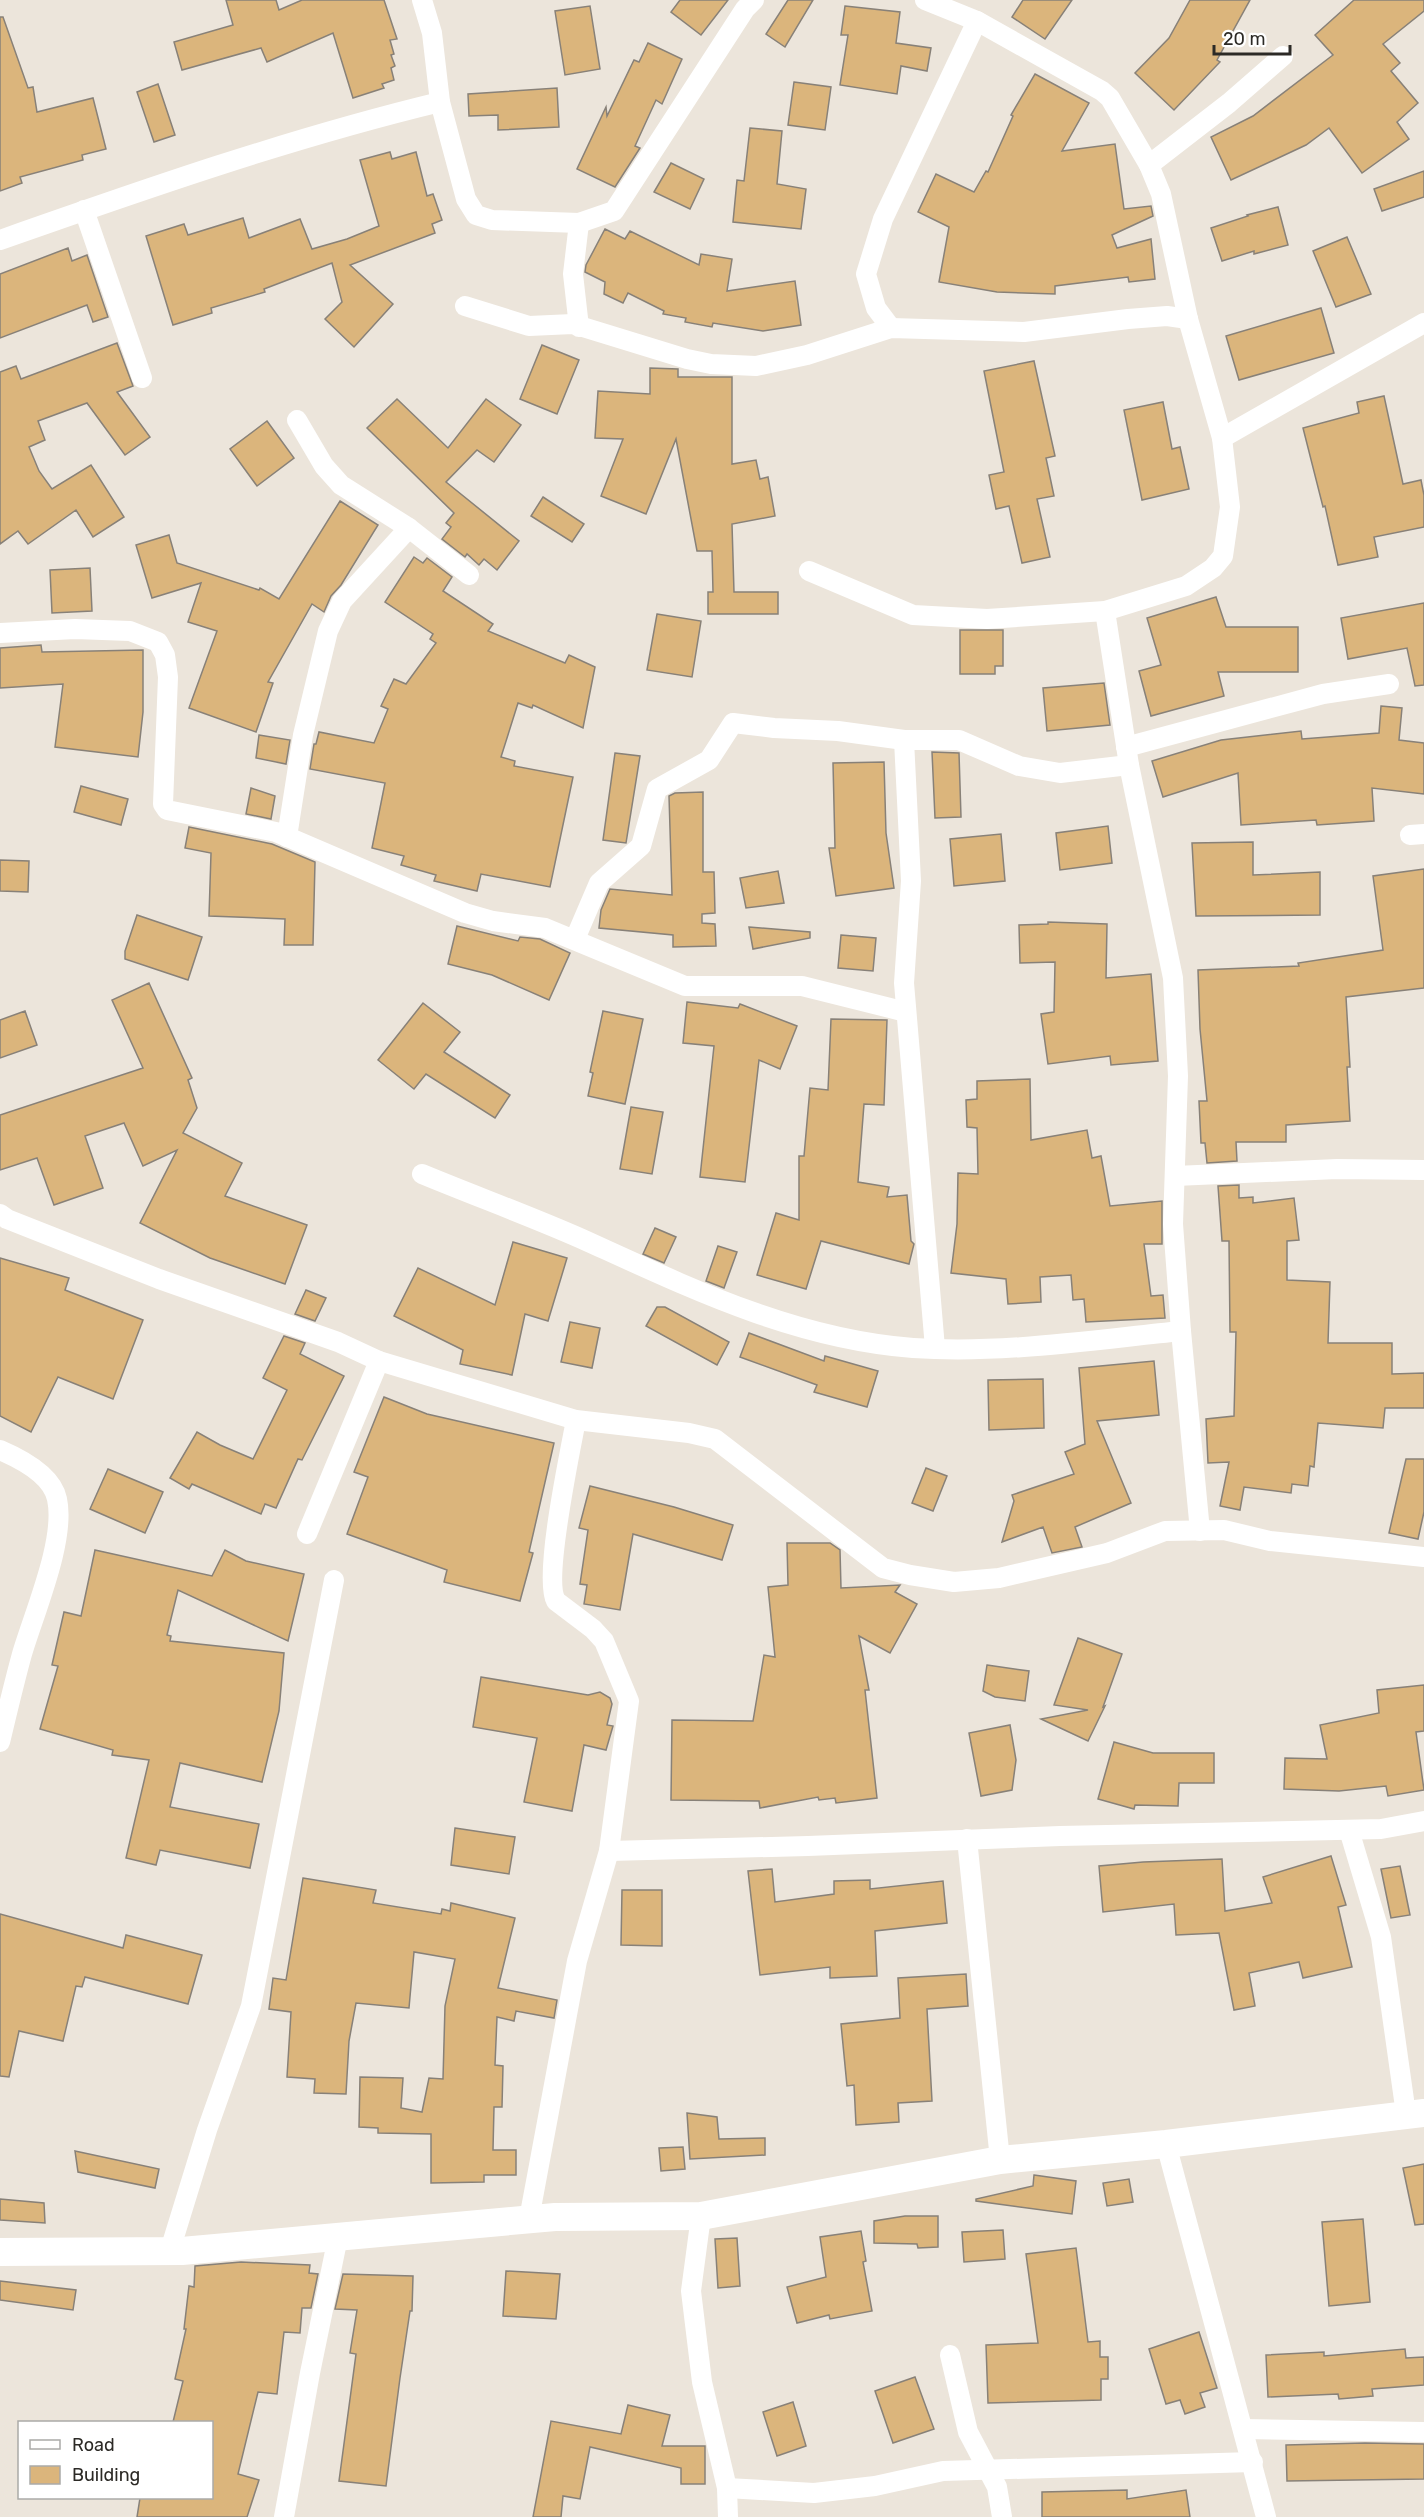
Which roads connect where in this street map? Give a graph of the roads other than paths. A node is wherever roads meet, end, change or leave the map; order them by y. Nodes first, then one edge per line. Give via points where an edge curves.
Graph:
1 (422, 0) edge
2 (754, 0) edge
3 (925, 0) edge
4 (977, 21) junction
5 (1282, 56) dead end
6 (440, 102) junction
7 (1149, 165) junction
8 (84, 210) junction
9 (579, 223) junction
10 (0, 240) edge
11 (465, 306) dead end
12 (1188, 319) junction
13 (1424, 323) edge
14 (579, 327) junction
15 (891, 328) junction
16 (142, 378) dead end
17 (297, 420) dead end
18 (1222, 438) junction
19 (409, 528) junction
20 (809, 571) dead end
21 (469, 575) dead end
22 (1105, 611) junction
23 (0, 633) edge
24 (1389, 684) dead end
25 (904, 740) junction
26 (1128, 756) junction
27 (287, 837) junction
28 (575, 939) junction
29 (906, 1012) junction
30 (1424, 1170) edge
31 (422, 1174) dead end
32 (1175, 1176) junction
33 (0, 1214) edge
34 (1181, 1331) junction
35 (935, 1348) junction
36 (380, 1361) junction
37 (576, 1420) junction
38 (0, 1450) edge
39 (1200, 1531) junction
40 (307, 1534) dead end
41 (1424, 1557) edge
42 (334, 1580) dead end
43 (0, 1742) edge
44 (1424, 1821) edge
45 (1349, 1830) junction
46 (967, 1839) junction
47 (609, 1851) junction
48 (1415, 2114) edge
49 (1166, 2144) junction
50 (1000, 2160) junction
51 (701, 2216) junction
52 (529, 2219) junction
53 (338, 2236) junction
54 (170, 2250) junction
55 (0, 2252) edge
56 (950, 2355) dead end
57 (1244, 2430) junction
58 (1424, 2432) edge
59 (1253, 2462) junction
60 (987, 2470) junction
61 (727, 2488) junction
62 (284, 2517) edge
63 (728, 2517) edge
64 (1002, 2517) edge
65 (1266, 2517) edge

1 - 6 street via 432,33
2 - 9 street via 614,211
3 - 4 street
4 - 7 street via 1102,91 1110,98
4 - 15 street via 883,219 866,274 876,308
5 - 7 street
6 - 8 street via 374,118
6 - 9 street via 466,199 476,215 492,220
7 - 12 street via 1161,194
8 - 10 street
8 - 16 street
9 - 14 street via 573,274
11 - 14 street via 529,326
12 - 15 street via 1128,319 1024,332
12 - 18 street
13 - 18 street
14 - 15 street via 687,359 756,366 807,355
17 - 19 street via 324,466 341,485
18 - 22 street via 1230,507 1222,556 1213,568 1186,586
19 - 21 street
19 - 27 street via 342,601 328,631 303,735
20 - 22 street via 913,615 987,619
22 - 26 street
23 - 27 street via 130,631 158,642 165,655 168,677 163,804 167,810
24 - 26 street via 1323,694
25 - 26 street via 959,740 1019,766 1060,773
25 - 28 street via 733,723 709,760 657,789 641,846 599,883
25 - 29 street via 911,881 904,983
26 - 32 street via 1173,978 1178,1076
27 - 28 street via 465,913 545,928
28 - 29 street via 685,986 802,986
29 - 35 street
30 - 32 street via 1337,1169
31 - 35 street via 758,1316 845,1338
32 - 34 street via 1173,1224
33 - 36 street via 159,1280 338,1342
34 - 35 street via 982,1351
34 - 39 street
36 - 37 street
36 - 40 street
37 - 39 street via 715,1439 883,1568 910,1575 954,1582 999,1578 1107,1553 1165,1531
37 - 47 street via 553,1558 552,1595 604,1641 629,1701
38 - 43 street via 44,1477 57,1497 59,1521 46,1582 22,1653
39 - 41 street via 1224,1530 1270,1541
42 - 54 street via 251,2006
44 - 45 street
45 - 46 street
45 - 48 street via 1381,1937
46 - 47 street
46 - 50 street
47 - 52 street via 577,1961
48 - 49 street
49 - 50 street
49 - 57 street
50 - 51 street
51 - 52 street
51 - 61 street via 691,2290 702,2382
52 - 53 street
53 - 54 street
53 - 62 street
54 - 55 street
56 - 60 street via 968,2432
57 - 58 street
57 - 59 street
59 - 60 street
59 - 65 street
60 - 61 street via 943,2471 876,2486 814,2493
60 - 64 street via 996,2487
61 - 63 street

